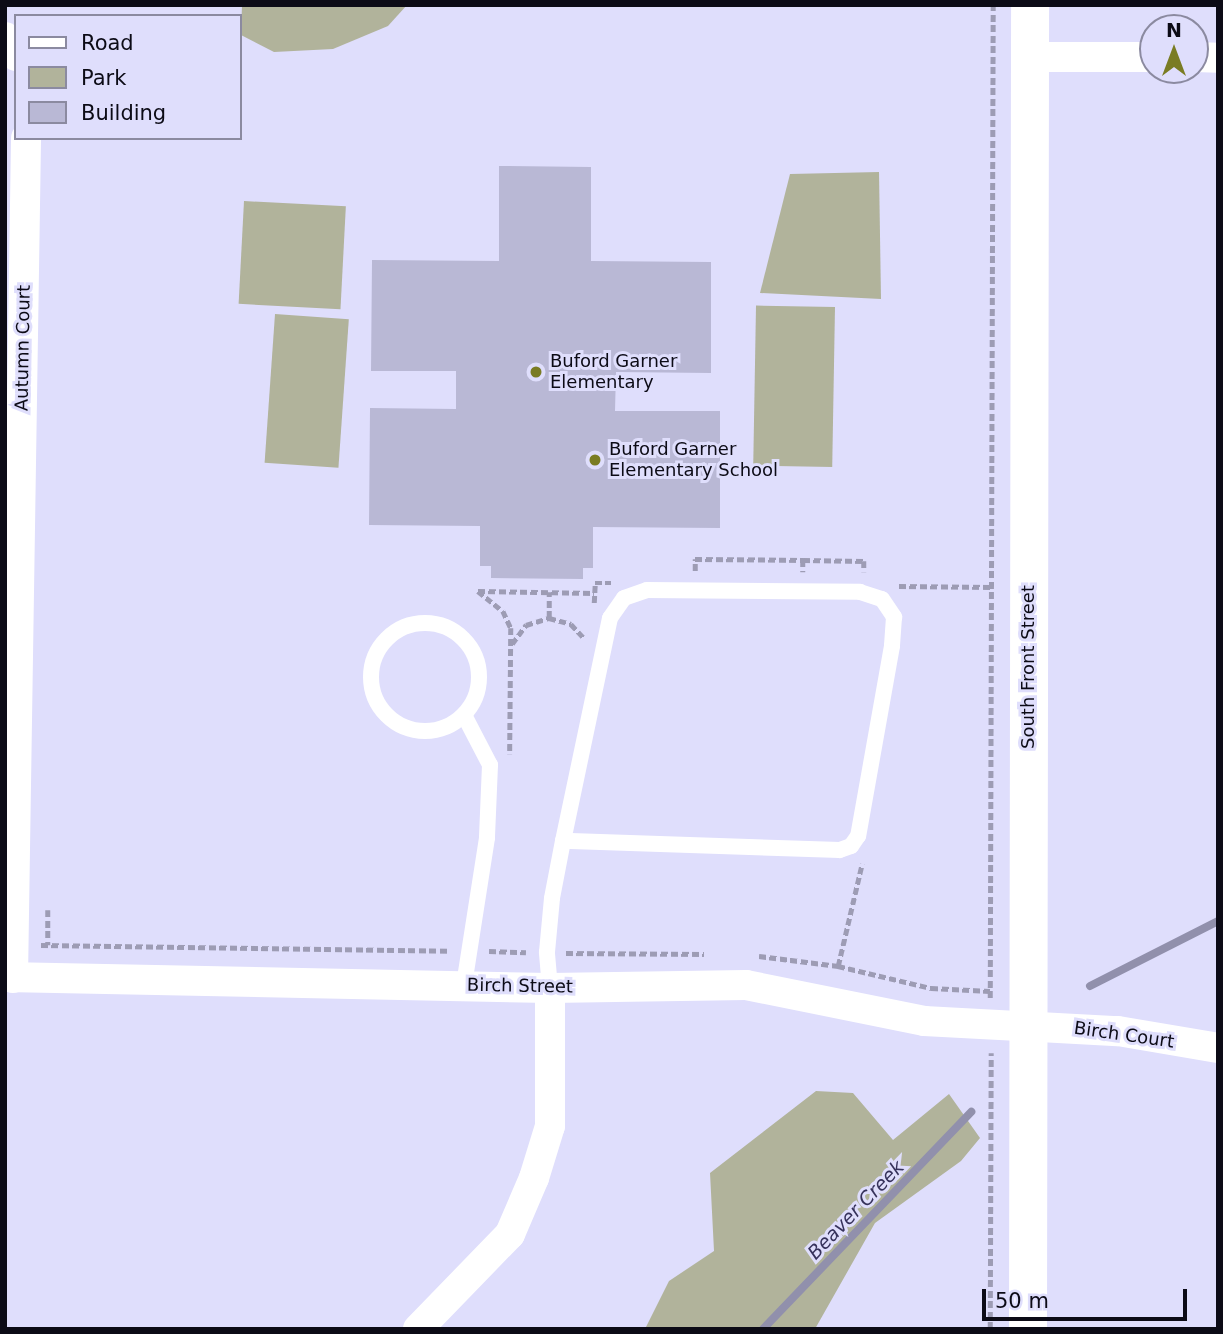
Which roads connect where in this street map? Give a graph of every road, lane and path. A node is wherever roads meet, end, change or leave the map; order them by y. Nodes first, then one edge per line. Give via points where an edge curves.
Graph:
1 (993, 5) edge
2 (1030, 5) edge
3 (5, 37) edge
4 (14, 53) edge
5 (1031, 57) junction
6 (1139, 57) edge
7 (26, 140) edge
8 (803, 560) junction
9 (620, 583) dead end
10 (695, 583) dead end
11 (803, 584) dead end
12 (864, 585) dead end
13 (992, 587) junction
14 (478, 591) dead end
15 (550, 592) junction
16 (594, 593) junction
17 (901, 597) dead end
18 (594, 608) dead end
19 (549, 618) junction
20 (586, 643) dead end
21 (512, 645) dead end
22 (464, 715) junction
23 (563, 841) junction
24 (862, 861) dead end
25 (48, 910) dead end
26 (48, 945) dead end
27 (838, 966) dead end
28 (9, 977) edge
29 (464, 985) junction
30 (550, 988) junction
31 (990, 999) dead end
32 (1031, 1024) junction
33 (991, 1046) dead end
34 (1218, 1048) edge
35 (418, 1329) edge
36 (990, 1329) edge
37 (1028, 1329) edge

1 - 13 path
2 - 5 street, South Front Street
3 - 4 street
5 - 6 street
5 - 32 street, South Front Street
7 - 28 street, Autumn Court
8 - 10 path via 695,559
8 - 11 path
8 - 12 path via 864,561
9 - 16 path via 595,583
13 - 17 path via 891,588
13 - 31 path
14 - 15 path
15 - 16 path
15 - 19 path
16 - 18 path
19 - 20 path via 571,624
19 - 21 path via 526,625
22 - 22 lane via 479,682 470,648 442,626 414,625 390,637 372,666 371,684 386,715 416,731 434,731
22 - 29 lane via 490,765 487,838
23 - 23 lane via 841,850 851,846 858,836 892,646 894,617 882,599 860,592 647,590 624,598 610,618
23 - 30 lane via 548,939
24 - 27 path
25 - 26 path
28 - 29 street, Birch Street
29 - 30 street, Birch Street
30 - 32 street, Birch Street via 746,985 924,1021
30 - 35 street via 550,1126 534,1178 510,1234
32 - 34 street, Birch Court via 1118,1031
32 - 37 street, South Front Street
33 - 36 path

